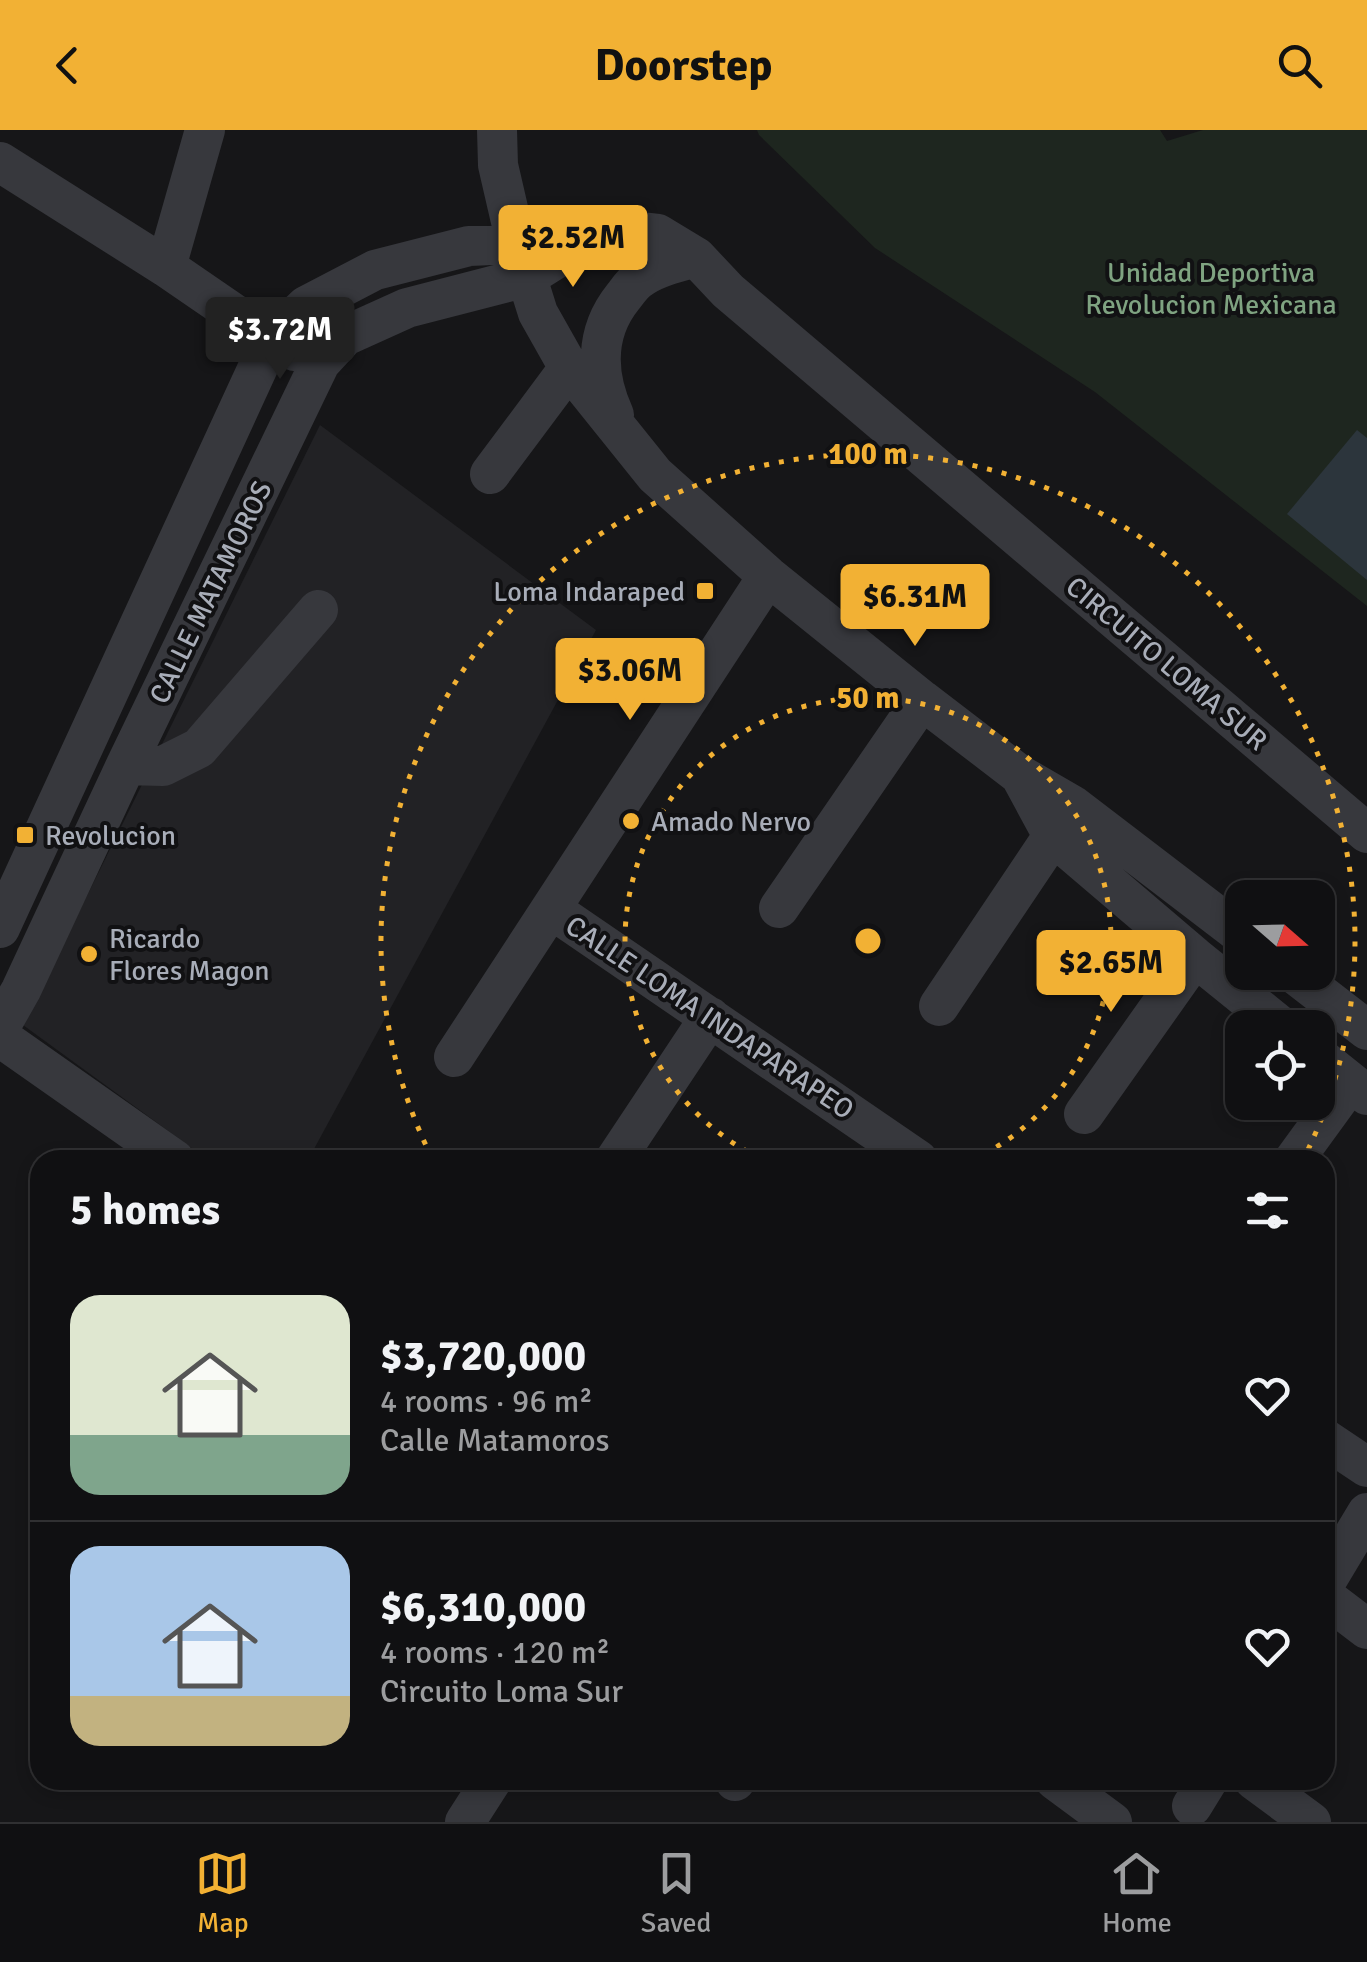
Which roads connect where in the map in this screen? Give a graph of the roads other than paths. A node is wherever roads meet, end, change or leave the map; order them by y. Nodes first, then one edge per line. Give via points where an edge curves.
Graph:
1 (205, 130) edge
2 (497, 130) edge
3 (0, 162) edge
4 (696, 258) junction
5 (522, 260) junction
6 (166, 267) junction
7 (271, 339) junction
8 (320, 363) junction
9 (569, 368) junction
10 (490, 474) dead end
11 (656, 476) junction
12 (768, 576) junction
13 (318, 610) dead end
14 (922, 700) junction
15 (126, 764) junction
16 (1020, 774) junction
17 (1367, 833) edge
18 (1054, 836) junction
19 (4, 906) edge
20 (780, 908) dead end
21 (551, 909) junction
22 (1225, 922) edge
23 (46, 938) junction
24 (1195, 957) junction
25 (11, 978) edge
26 (1315, 990) edge
27 (939, 1006) dead end
28 (1261, 1010) edge
29 (710, 1018) junction
30 (0, 1027) edge
31 (1367, 1030) edge
32 (0, 1038) edge
33 (454, 1056) dead end
34 (1335, 1070) edge
35 (1358, 1089) edge
36 (1084, 1114) dead end
37 (161, 1150) edge
38 (622, 1150) edge
39 (903, 1150) edge
40 (1303, 1150) edge
41 (1335, 1446) edge
42 (1367, 1468) edge
43 (1367, 1513) edge
44 (1335, 1567) edge
45 (1335, 1605) edge
46 (1367, 1629) edge
47 (1069, 1790) edge
48 (1268, 1790) edge
49 (1112, 1822) edge
50 (1312, 1822) edge

1 - 6 street
2 - 5 street via 498,166
3 - 6 street
4 - 5 street, CIRCUITO LOMA SUR via 658,234 612,229
4 - 11 street via 636,280 604,331 599,366 605,394 619,426
4 - 17 street, CIRCUITO LOMA SUR
5 - 7 street, CALLE MATAMOROS via 469,246 375,270 306,306
5 - 8 street, CALLE MATAMOROS via 345,336
5 - 9 street via 538,313
6 - 7 street
7 - 8 street
7 - 19 street, CALLE MATAMOROS
8 - 15 street, CALLE MATAMOROS
9 - 10 street
9 - 11 street
11 - 12 street
12 - 14 street
12 - 21 street
13 - 15 street via 199,748 163,766
14 - 16 street
14 - 20 street
15 - 23 street, CALLE MATAMOROS
16 - 18 street
16 - 22 street via 1072,805
18 - 24 street
18 - 27 street
19 - 23 street
21 - 29 street, CALLE LOMA INDAPARAPEO
21 - 33 street
23 - 25 street, CALLE MATAMOROS
24 - 28 street
24 - 36 street
25 - 30 street, CALLE MATAMOROS
26 - 31 street
29 - 38 street
29 - 39 street, CALLE LOMA INDAPARAPEO
32 - 37 street
34 - 35 street
35 - 40 street
41 - 42 street
43 - 44 street
45 - 46 street
47 - 49 street
48 - 50 street

